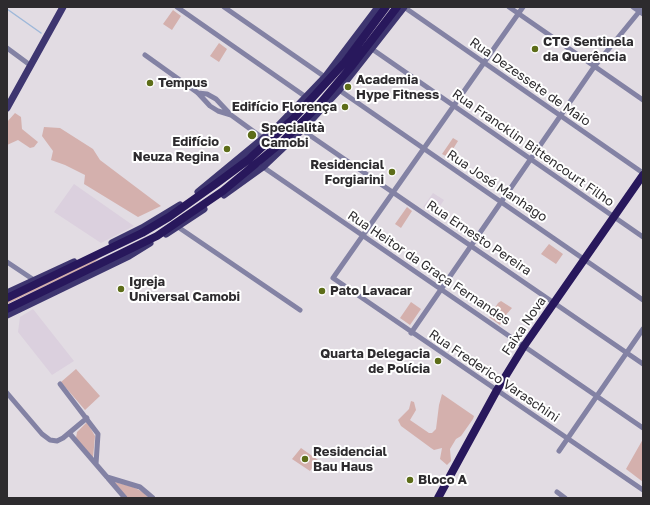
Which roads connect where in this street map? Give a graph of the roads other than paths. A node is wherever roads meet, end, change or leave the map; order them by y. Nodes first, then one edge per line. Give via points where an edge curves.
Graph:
1 (63, 7) edge
2 (176, 7) edge
3 (224, 7) edge
4 (378, 7) edge
5 (381, 7) edge
6 (386, 7) edge
7 (397, 7) edge
8 (404, 7) edge
9 (509, 7) edge
10 (522, 7) edge
11 (633, 7) edge
12 (642, 10) edge
13 (518, 13) junction
14 (376, 21) junction
15 (7, 48) edge
16 (372, 49) junction
17 (145, 55) dead end
18 (483, 63) junction
19 (30, 64) junction
20 (594, 67) junction
21 (327, 79) junction
22 (339, 90) junction
23 (198, 93) junction
24 (306, 97) junction
25 (643, 100) edge
26 (318, 106) junction
27 (453, 106) junction
28 (7, 108) edge
29 (231, 115) junction
30 (560, 117) junction
31 (293, 119) junction
32 (302, 130) junction
33 (264, 142) junction
34 (423, 149) junction
35 (530, 159) junction
36 (262, 163) junction
37 (643, 174) edge
38 (226, 193) junction
39 (392, 193) junction
40 (501, 202) junction
41 (198, 209) junction
42 (614, 217) junction
43 (178, 227) junction
44 (141, 231) junction
45 (362, 236) junction
46 (643, 237) edge
47 (470, 246) junction
48 (135, 248) junction
49 (584, 260) junction
50 (7, 262) edge
51 (34, 280) junction
52 (64, 282) junction
53 (440, 290) junction
54 (7, 293) edge
55 (7, 298) edge
56 (36, 300) junction
57 (643, 300) edge
58 (554, 303) junction
59 (7, 310) edge
60 (300, 310) dead end
61 (7, 315) edge
62 (643, 329) edge
63 (411, 333) junction
64 (524, 346) junction
65 (627, 353) junction
66 (643, 364) edge
67 (60, 384) dead end
68 (497, 390) junction
69 (7, 393) edge
70 (597, 396) junction
71 (87, 418) junction
72 (643, 428) edge
73 (70, 434) junction
74 (567, 439) junction
75 (559, 451) dead end
76 (96, 464) junction
77 (106, 476) junction
78 (643, 490) edge
79 (556, 492) dead end
80 (124, 498) edge
81 (152, 498) edge
82 (438, 498) edge
83 (565, 498) edge

1 - 19 main road
2 - 24 street
3 - 21 street
4 - 21 main road
5 - 14 highway
6 - 14 highway
7 - 26 highway
8 - 16 main road
8 - 18 street, Rua Dezessete de Maio
9 - 13 street
10 - 13 street
11 - 12 street
12 - 20 street
13 - 18 street
13 - 20 street
14 - 21 highway
15 - 19 street
16 - 22 main road
16 - 27 street, Rua Francklin Bittencourt Filho
17 - 23 street
18 - 27 street
18 - 30 street, Rua Dezessete de Maio
19 - 28 main road
20 - 25 street
20 - 30 street
21 - 24 highway
21 - 31 highway
22 - 32 main road
22 - 34 street, Rua José Manhago
23 - 29 street via 210,106
23 - 29 street via 216,99
24 - 31 highway
24 - 33 main road
26 - 32 highway
26 - 36 highway
27 - 34 street
27 - 35 street, Rua Francklin Bittencourt Filho
29 - 33 street
30 - 35 street
30 - 37 street, Rua Dezessete de Maio
31 - 33 highway
32 - 36 main road
32 - 39 street, Rua Ernesto Pereira
33 - 36 highway
33 - 44 highway via 187,205
34 - 39 street
34 - 40 street, Rua José Manhago
35 - 40 street
35 - 42 street, Rua Francklin Bittencourt Filho
36 - 38 main road
36 - 41 highway
36 - 45 street, Rua Heitor da Graça Fernandes
37 - 42 highway, Faixa Nova
38 - 41 highway
38 - 43 main road
39 - 45 street
39 - 47 street, Rua Ernesto Pereira
40 - 47 street
40 - 49 street, Rua José Manhago
41 - 48 highway
42 - 46 street, Rua Francklin Bittencourt Filho
42 - 49 highway, Faixa Nova
43 - 56 main road via 128,256
43 - 60 street
44 - 48 highway via 141,239
44 - 51 main road
44 - 55 highway
45 - 53 street, Rua Heitor da Graça Fernandes
45 - 63 street, Rua Frederico Varaschini via 333,278
47 - 53 street
47 - 58 street, Rua Ernesto Pereira
48 - 52 highway
49 - 57 street, Rua José Manhago
49 - 58 highway, Faixa Nova
50 - 51 street
51 - 54 main road
52 - 56 highway
52 - 59 highway
53 - 63 street
53 - 64 street, Rua Heitor da Graça Fernandes
56 - 61 main road
58 - 64 highway, Faixa Nova
58 - 65 street, Rua Ernesto Pereira
62 - 65 street
63 - 68 street, Rua Frederico Varaschini
64 - 68 highway, Faixa Nova
64 - 70 street, Rua Heitor da Graça Fernandes
65 - 66 street, Rua Ernesto Pereira
65 - 70 street
67 - 71 street
68 - 74 street, Rua Frederico Varaschini
68 - 82 highway, Faixa Nova
69 - 73 street via 46,438 57,441
70 - 72 street, Rua Heitor da Graça Fernandes
70 - 74 street
71 - 73 street
71 - 76 street via 98,434
73 - 76 street
74 - 75 street
74 - 78 street, Rua Frederico Varaschini
76 - 77 street
77 - 80 street
77 - 81 street via 140,487
79 - 83 street

